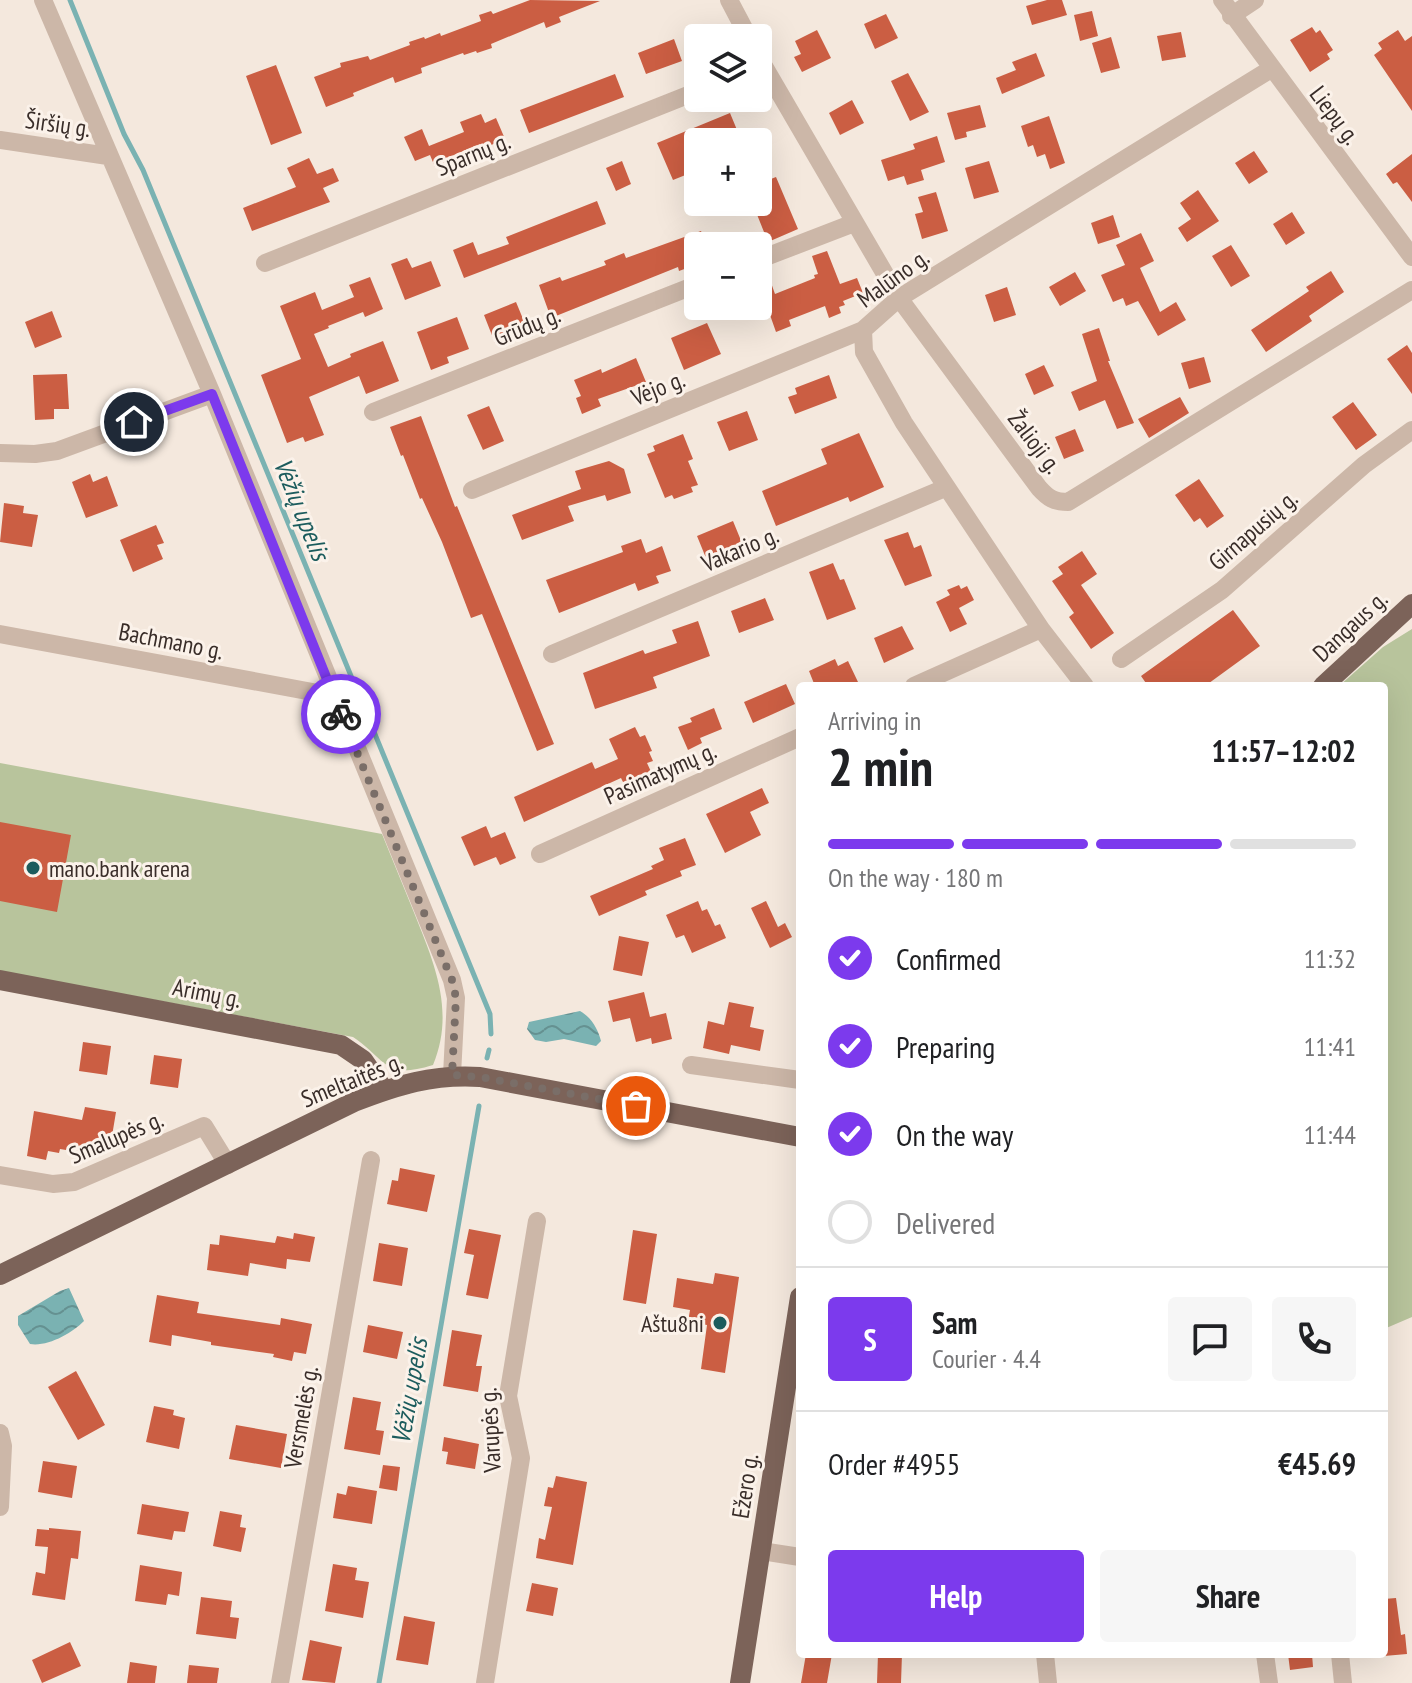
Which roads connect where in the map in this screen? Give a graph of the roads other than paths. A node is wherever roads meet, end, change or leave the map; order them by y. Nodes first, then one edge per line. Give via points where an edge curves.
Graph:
1 (43, 0) edge
2 (729, 0) edge
3 (1255, 0) edge
4 (1227, 8) edge
5 (742, 24) edge
6 (1271, 69) junction
7 (772, 84) edge
8 (684, 97) edge
9 (0, 140) edge
10 (108, 156) junction
11 (854, 223) junction
12 (772, 255) edge
13 (1412, 257) edge
14 (265, 263) dead end
15 (684, 290) edge
16 (1412, 290) edge
17 (899, 298) junction
18 (863, 330) junction
19 (212, 394) junction
20 (373, 412) dead end
21 (1412, 430) edge
22 (0, 453) edge
23 (945, 488) junction
24 (472, 490) dead end
25 (1412, 604) edge
26 (1041, 629) junction
27 (0, 634) edge
28 (552, 654) dead end
29 (1121, 659) dead end
30 (923, 682) edge
31 (1082, 682) edge
32 (1327, 682) edge
33 (334, 696) junction
34 (796, 739) edge
35 (540, 854) dead end
36 (0, 980) edge
37 (691, 1065) dead end
38 (452, 1075) junction
39 (796, 1079) edge
40 (384, 1090) junction
41 (796, 1136) edge
42 (371, 1160) dead end
43 (228, 1165) junction
44 (0, 1175) edge
45 (537, 1221) dead end
46 (0, 1275) edge
47 (796, 1323) edge
48 (0, 1433) edge
49 (0, 1507) edge
50 (761, 1551) junction
51 (796, 1556) edge
52 (1045, 1658) edge
53 (1266, 1658) edge
54 (1340, 1658) edge
55 (280, 1683) edge
56 (485, 1683) edge
57 (740, 1683) edge
58 (1048, 1683) edge
59 (1269, 1683) edge
60 (1343, 1683) edge

1 - 10 street
2 - 5 street
3 - 4 street
4 - 6 street, Liepų g.
6 - 13 street, Liepų g.
6 - 17 street, Malūno g.
7 - 11 street, Žalioji g.
8 - 14 street, Sparnų g.
9 - 10 street, Širšių g.
10 - 19 street
11 - 12 street
11 - 17 street, Žalioji g.
15 - 20 street, Grūdų g.
16 - 17 street, Žalioji g. via 1068,502 1048,498 1039,488
17 - 18 street, Malūno g.
18 - 23 street, Malūno g. via 864,352
18 - 24 street, Vėjo g.
19 - 22 street via 57,451
19 - 33 street
21 - 29 street, Girnapusių g. via 1364,465 1222,590
23 - 26 street, Malūno g.
23 - 28 street, Vakario g.
25 - 32 main road, Dangaus g.
26 - 30 street
26 - 31 street, Malūno g.
27 - 33 street, Bachmano g.
33 - 38 street via 452,980
34 - 35 street, Pasimatymų g.
36 - 40 main road, Arimų g. via 341,1045 363,1060
37 - 39 street
38 - 40 main road, Smeltaitės g.
38 - 41 main road, Smeltaitės g.
40 - 43 main road, Smeltaitės g.
42 - 55 street, Versmelės g.
43 - 44 street, Smalupės g. via 204,1126 74,1182
43 - 46 main road, Smeltaitės g.
45 - 56 street, Varupės g. via 508,1396 521,1458
47 - 50 main road, Ežero g.
48 - 49 street
50 - 51 street
50 - 57 main road, Ežero g.
52 - 58 street
53 - 59 street
54 - 60 street

